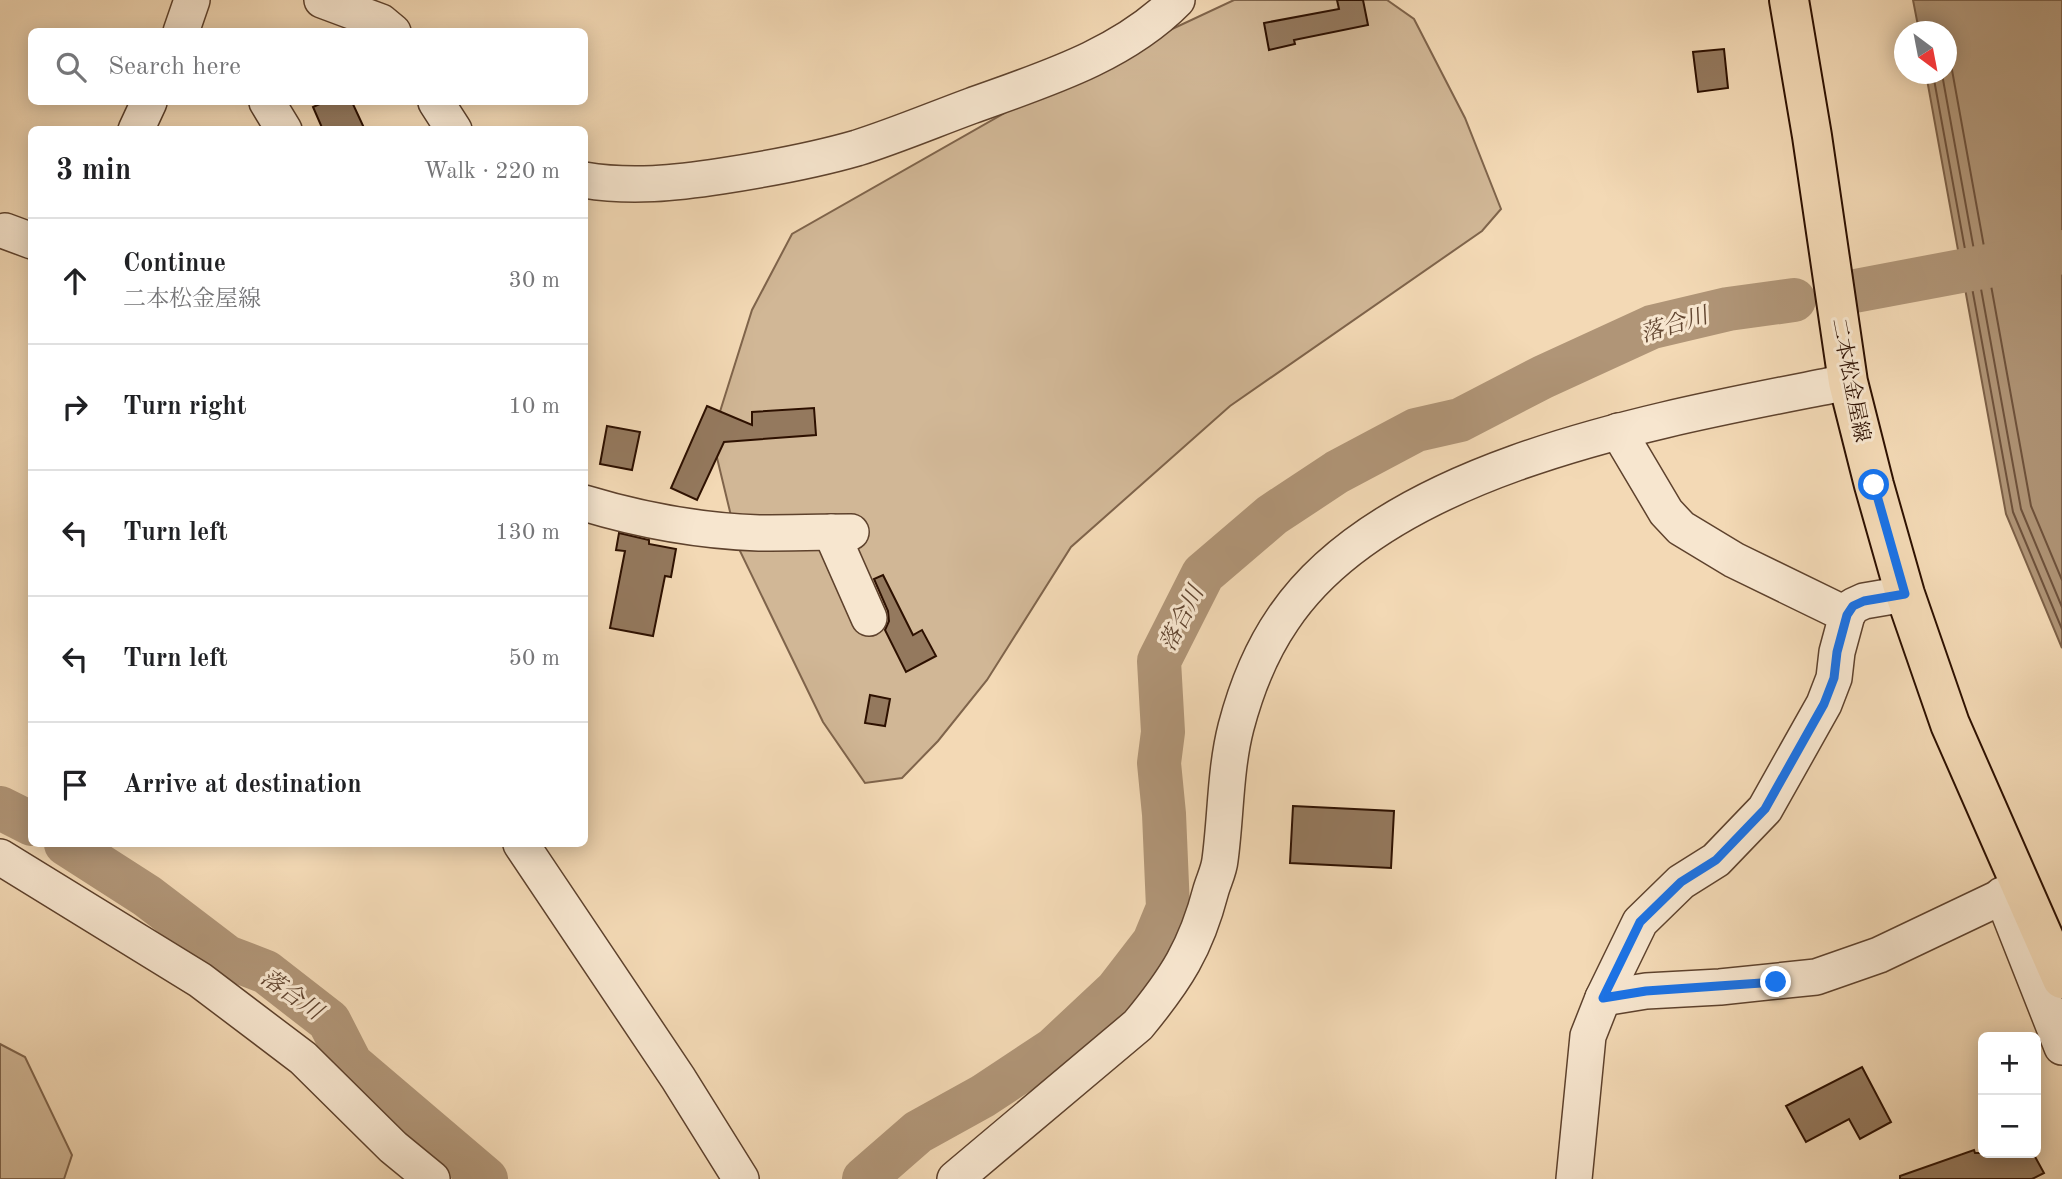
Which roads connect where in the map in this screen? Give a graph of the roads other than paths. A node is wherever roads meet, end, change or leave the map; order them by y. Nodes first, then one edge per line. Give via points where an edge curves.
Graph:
1 (322, 0) edge
2 (1177, 0) edge
3 (1789, 0) edge
4 (388, 28) edge
5 (148, 105) edge
6 (269, 105) edge
7 (438, 105) edge
8 (138, 126) edge
9 (282, 126) edge
10 (451, 126) edge
11 (588, 180) edge
12 (1848, 382) junction
13 (1618, 431) junction
14 (588, 504) edge
15 (1905, 594) junction
16 (1847, 615) junction
17 (869, 618) dead end
18 (523, 847) edge
19 (0, 857) edge
20 (2012, 891) junction
21 (2062, 979) edge
22 (1603, 998) junction
23 (2062, 1047) edge
24 (432, 1179) edge
25 (741, 1179) edge
26 (955, 1179) edge
27 (1574, 1179) edge

1 - 4 street
2 - 11 street via 1159,18 1103,54 857,148 785,166 681,183
3 - 12 main road, 二本松金屋線
5 - 8 street
6 - 9 street
7 - 10 street
12 - 13 street
12 - 15 main road, 二本松金屋線
13 - 16 street via 1666,512 1681,528 1734,560
13 - 26 street via 1494,472 1412,507 1374,530 1311,585 1283,618 1247,693 1234,742 1220,862 1189,955 1138,1025
14 - 17 street via 695,526 757,533 841,532
15 - 16 street via 1864,601
15 - 20 main road, 二本松金屋線
16 - 22 street via 1824,704 1765,809 1716,860 1681,882 1640,922
18 - 25 street
19 - 24 street via 200,980 303,1058
20 - 21 main road, 二本松金屋線
20 - 22 street via 1879,956 1816,977
20 - 23 street
22 - 27 street via 1588,1037

